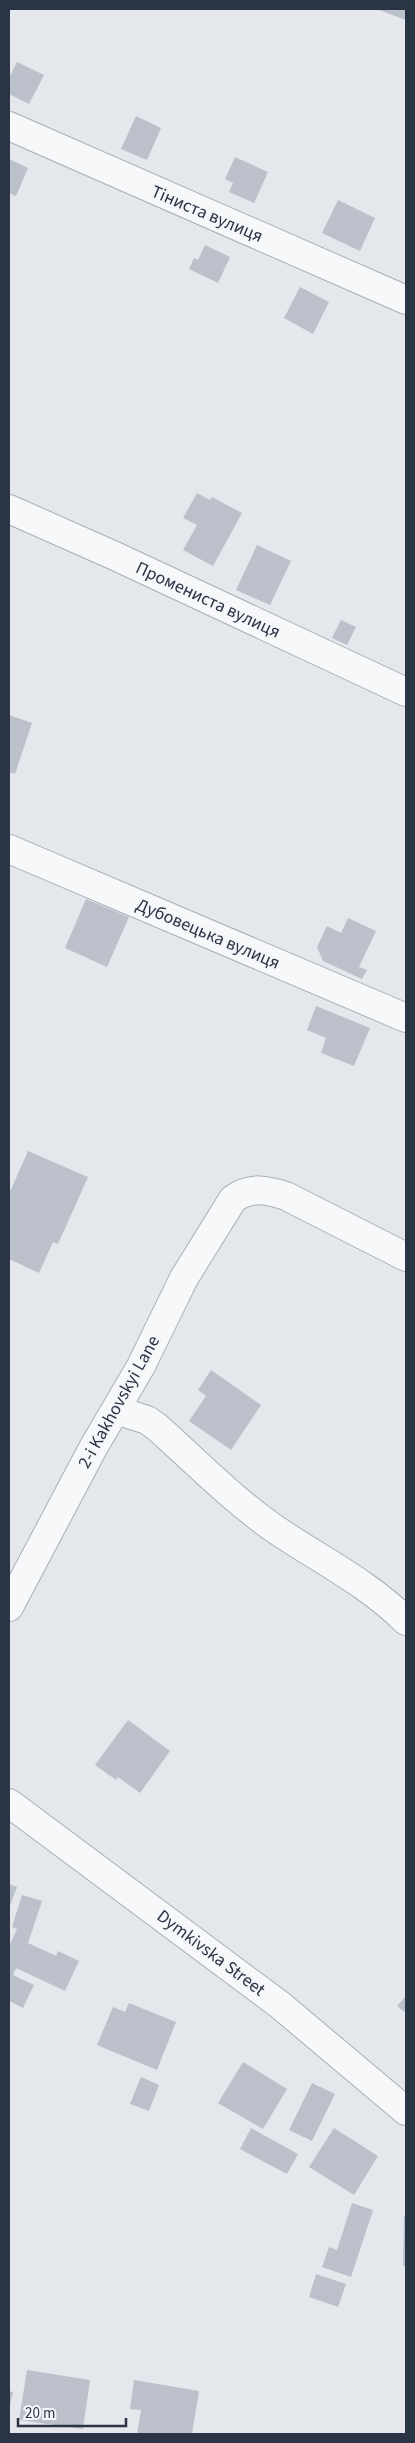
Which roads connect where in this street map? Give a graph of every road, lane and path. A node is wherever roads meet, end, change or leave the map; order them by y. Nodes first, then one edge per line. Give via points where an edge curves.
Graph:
1 (9, 126) edge
2 (406, 300) edge
3 (9, 509) edge
4 (406, 692) edge
5 (9, 849) edge
6 (406, 1018) edge
7 (406, 1257) edge
8 (116, 1410) junction
9 (9, 1608) edge
10 (406, 1621) edge
11 (9, 1803) edge
12 (406, 2111) edge

1 - 2 street, Тіниста вулиця
3 - 4 street, Промениста вулиця
5 - 6 street, Дубовецька вулиця
7 - 8 street, 2-i Kakhovskyi Lane via 286,1196 266,1189 241,1193 212,1228
8 - 9 street, 2-i Kakhovskyi Lane
8 - 10 street via 147,1420 157,1427 243,1505 339,1569
11 - 12 street, Dymkivska Street via 250,1982

